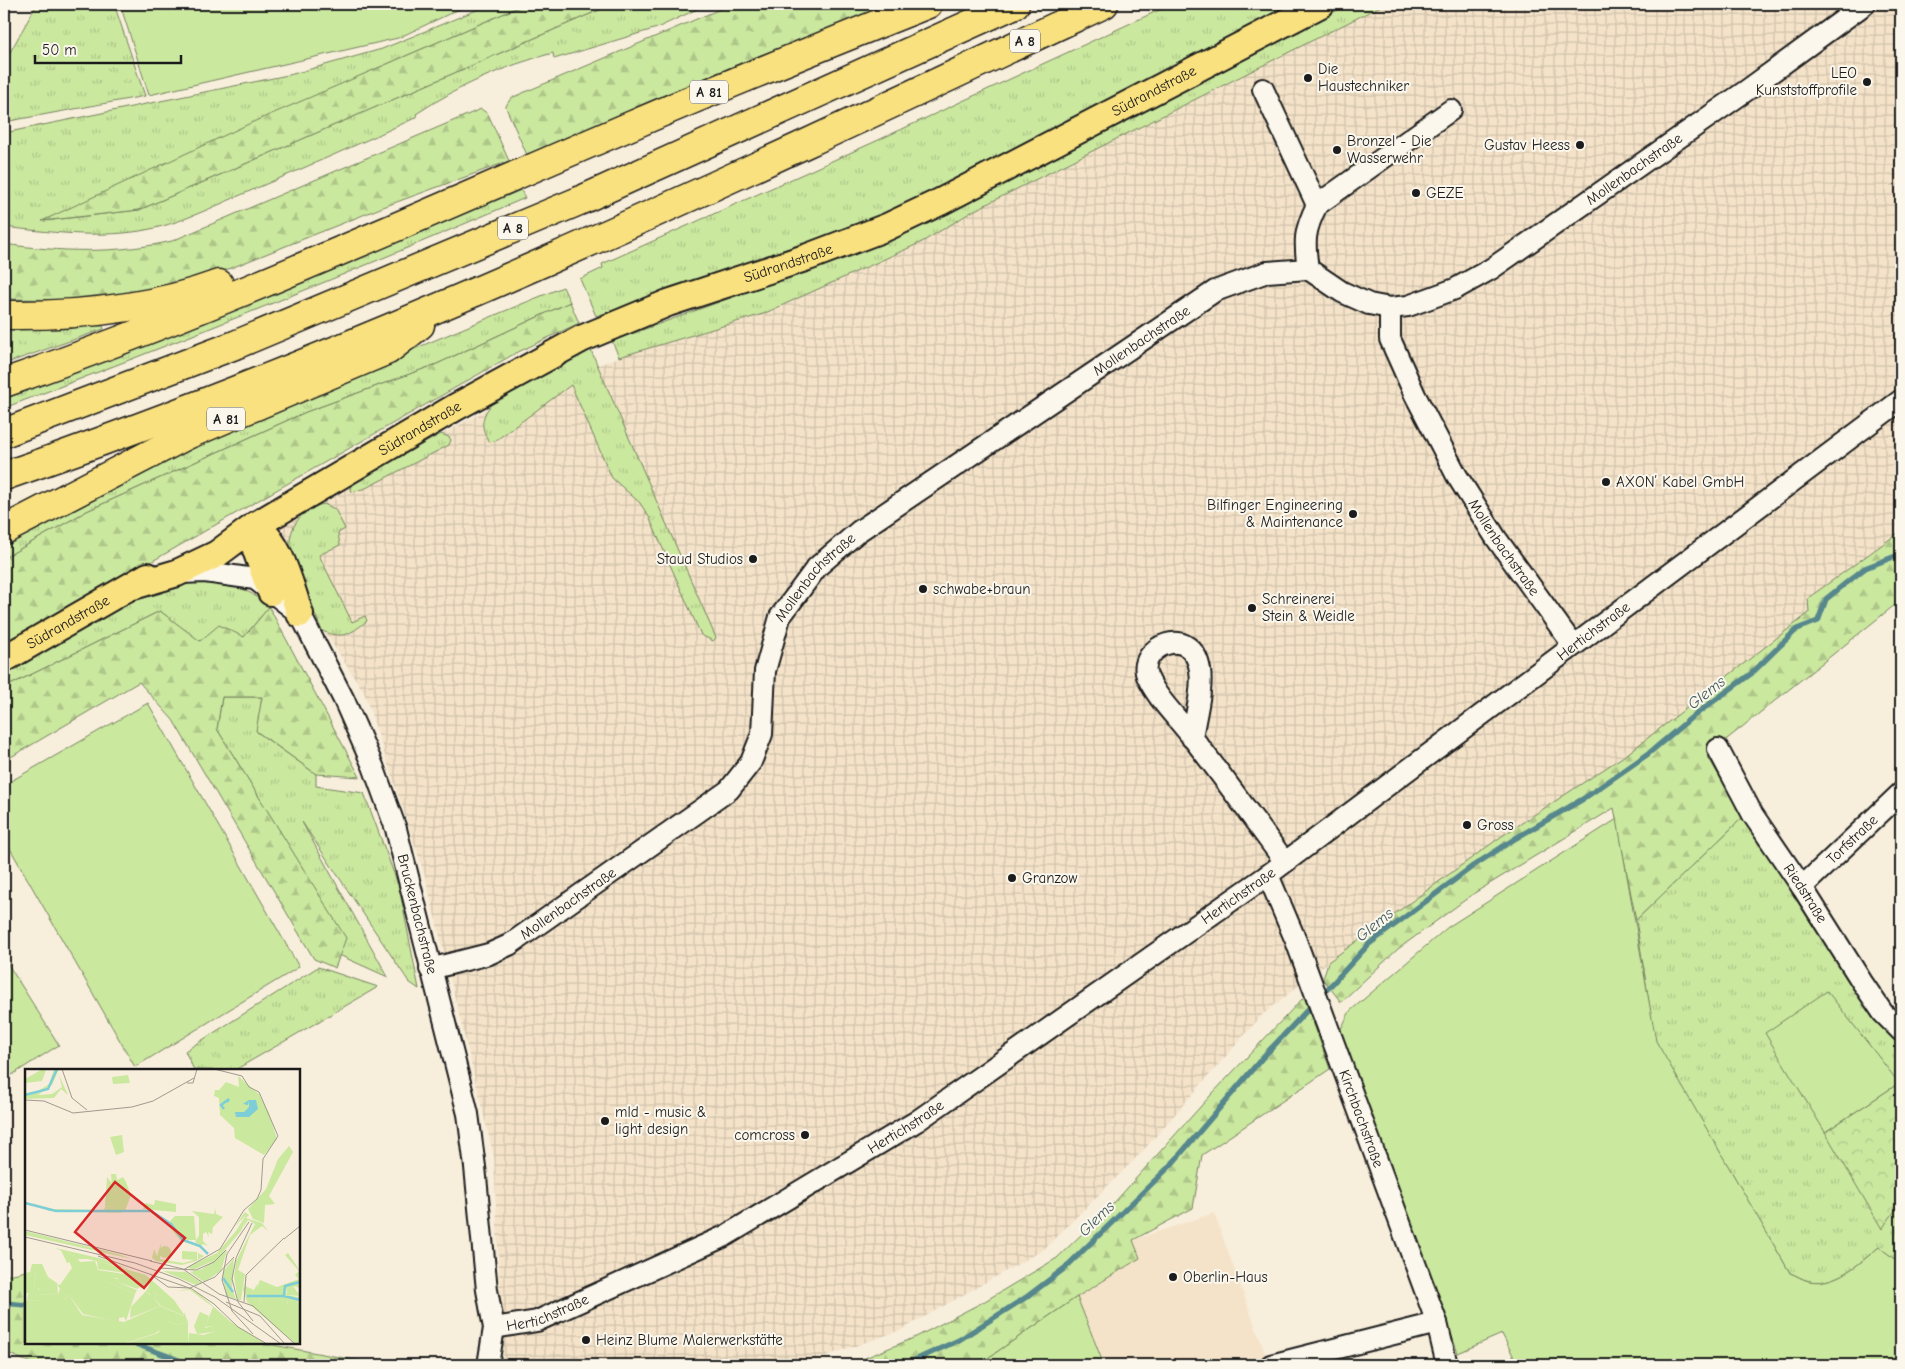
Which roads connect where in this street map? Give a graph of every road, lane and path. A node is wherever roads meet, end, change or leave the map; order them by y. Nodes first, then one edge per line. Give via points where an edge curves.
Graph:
1 (928, 4) edge
2 (1015, 4) edge
3 (1104, 4) edge
4 (1321, 4) edge
5 (1865, 4) edge
6 (1263, 89) dead end
7 (1451, 110) dead end
8 (1317, 205) junction
9 (331, 255) junction
10 (1308, 269) junction
11 (445, 305) junction
12 (1390, 308) junction
13 (4, 315) edge
14 (4, 383) edge
15 (1901, 400) edge
16 (4, 433) edge
17 (4, 476) edge
18 (256, 525) junction
19 (4, 530) edge
20 (177, 574) junction
21 (133, 586) junction
22 (271, 592) junction
23 (300, 614) junction
24 (1573, 645) junction
25 (4, 659) edge
26 (1192, 738) dead end
27 (1718, 748) dead end
28 (1901, 792) edge
29 (1285, 862) junction
30 (1268, 875) junction
31 (1802, 887) junction
32 (430, 969) junction
33 (1901, 1031) edge
34 (1437, 1323) junction
35 (494, 1328) junction
36 (488, 1365) edge
37 (1271, 1365) edge
38 (1447, 1365) edge

1 - 9 highway, A 81 via 776,64
2 - 16 highway, A 8 via 579,201 244,341
3 - 11 highway, A 8 via 890,106
4 - 18 main road, Südrandstraße via 887,227 668,303 581,339 456,406
5 - 12 street, Mollenbachstraße via 1491,269 1455,289 1408,306
6 - 8 street
7 - 8 street
8 - 10 street via 1307,225 1304,241
9 - 13 highway, A 81 via 293,255 191,295 157,302 81,312
9 - 14 highway via 165,324
10 - 12 street, Mollenbachstraße via 1342,292 1369,304
10 - 32 street, Mollenbachstraße via 1267,272 1215,291 859,531 818,567 780,617 765,671 762,734 751,762 729,790 509,945 489,954
11 - 17 highway, A 8 via 179,413
11 - 19 highway, A 81 via 388,350 188,435
12 - 24 street, Mollenbachstraße via 1390,339 1457,476 1496,538
15 - 24 street, Hertichstraße
18 - 20 main road, Südrandstraße via 216,554
18 - 21 main road, Südrandstraße via 227,530 197,544
18 - 22 main road via 256,550
18 - 23 main road via 267,534 279,554
20 - 21 main road, Südrandstraße
20 - 22 street, Bruckenbachstraße via 206,572 243,576
21 - 25 main road, Südrandstraße
22 - 23 street, Bruckenbachstraße
23 - 32 street, Bruckenbachstraße via 344,700 396,828
24 - 29 street, Hertichstraße
26 - 29 street, Hertichstraße
27 - 31 street, Riedstraße via 1753,815
28 - 31 street, Torfstraße
29 - 30 street, Hertichstraße
30 - 34 street, Kirchbachstraße via 1314,988
30 - 35 street, Hertichstraße via 917,1121 806,1190 725,1236 577,1304 537,1321
31 - 33 street, Riedstraße via 1862,982
32 - 35 street, Bruckenbachstraße via 468,1114
34 - 37 street
34 - 38 street, Kirchbachstraße
35 - 36 street, Bruckenbachstraße

